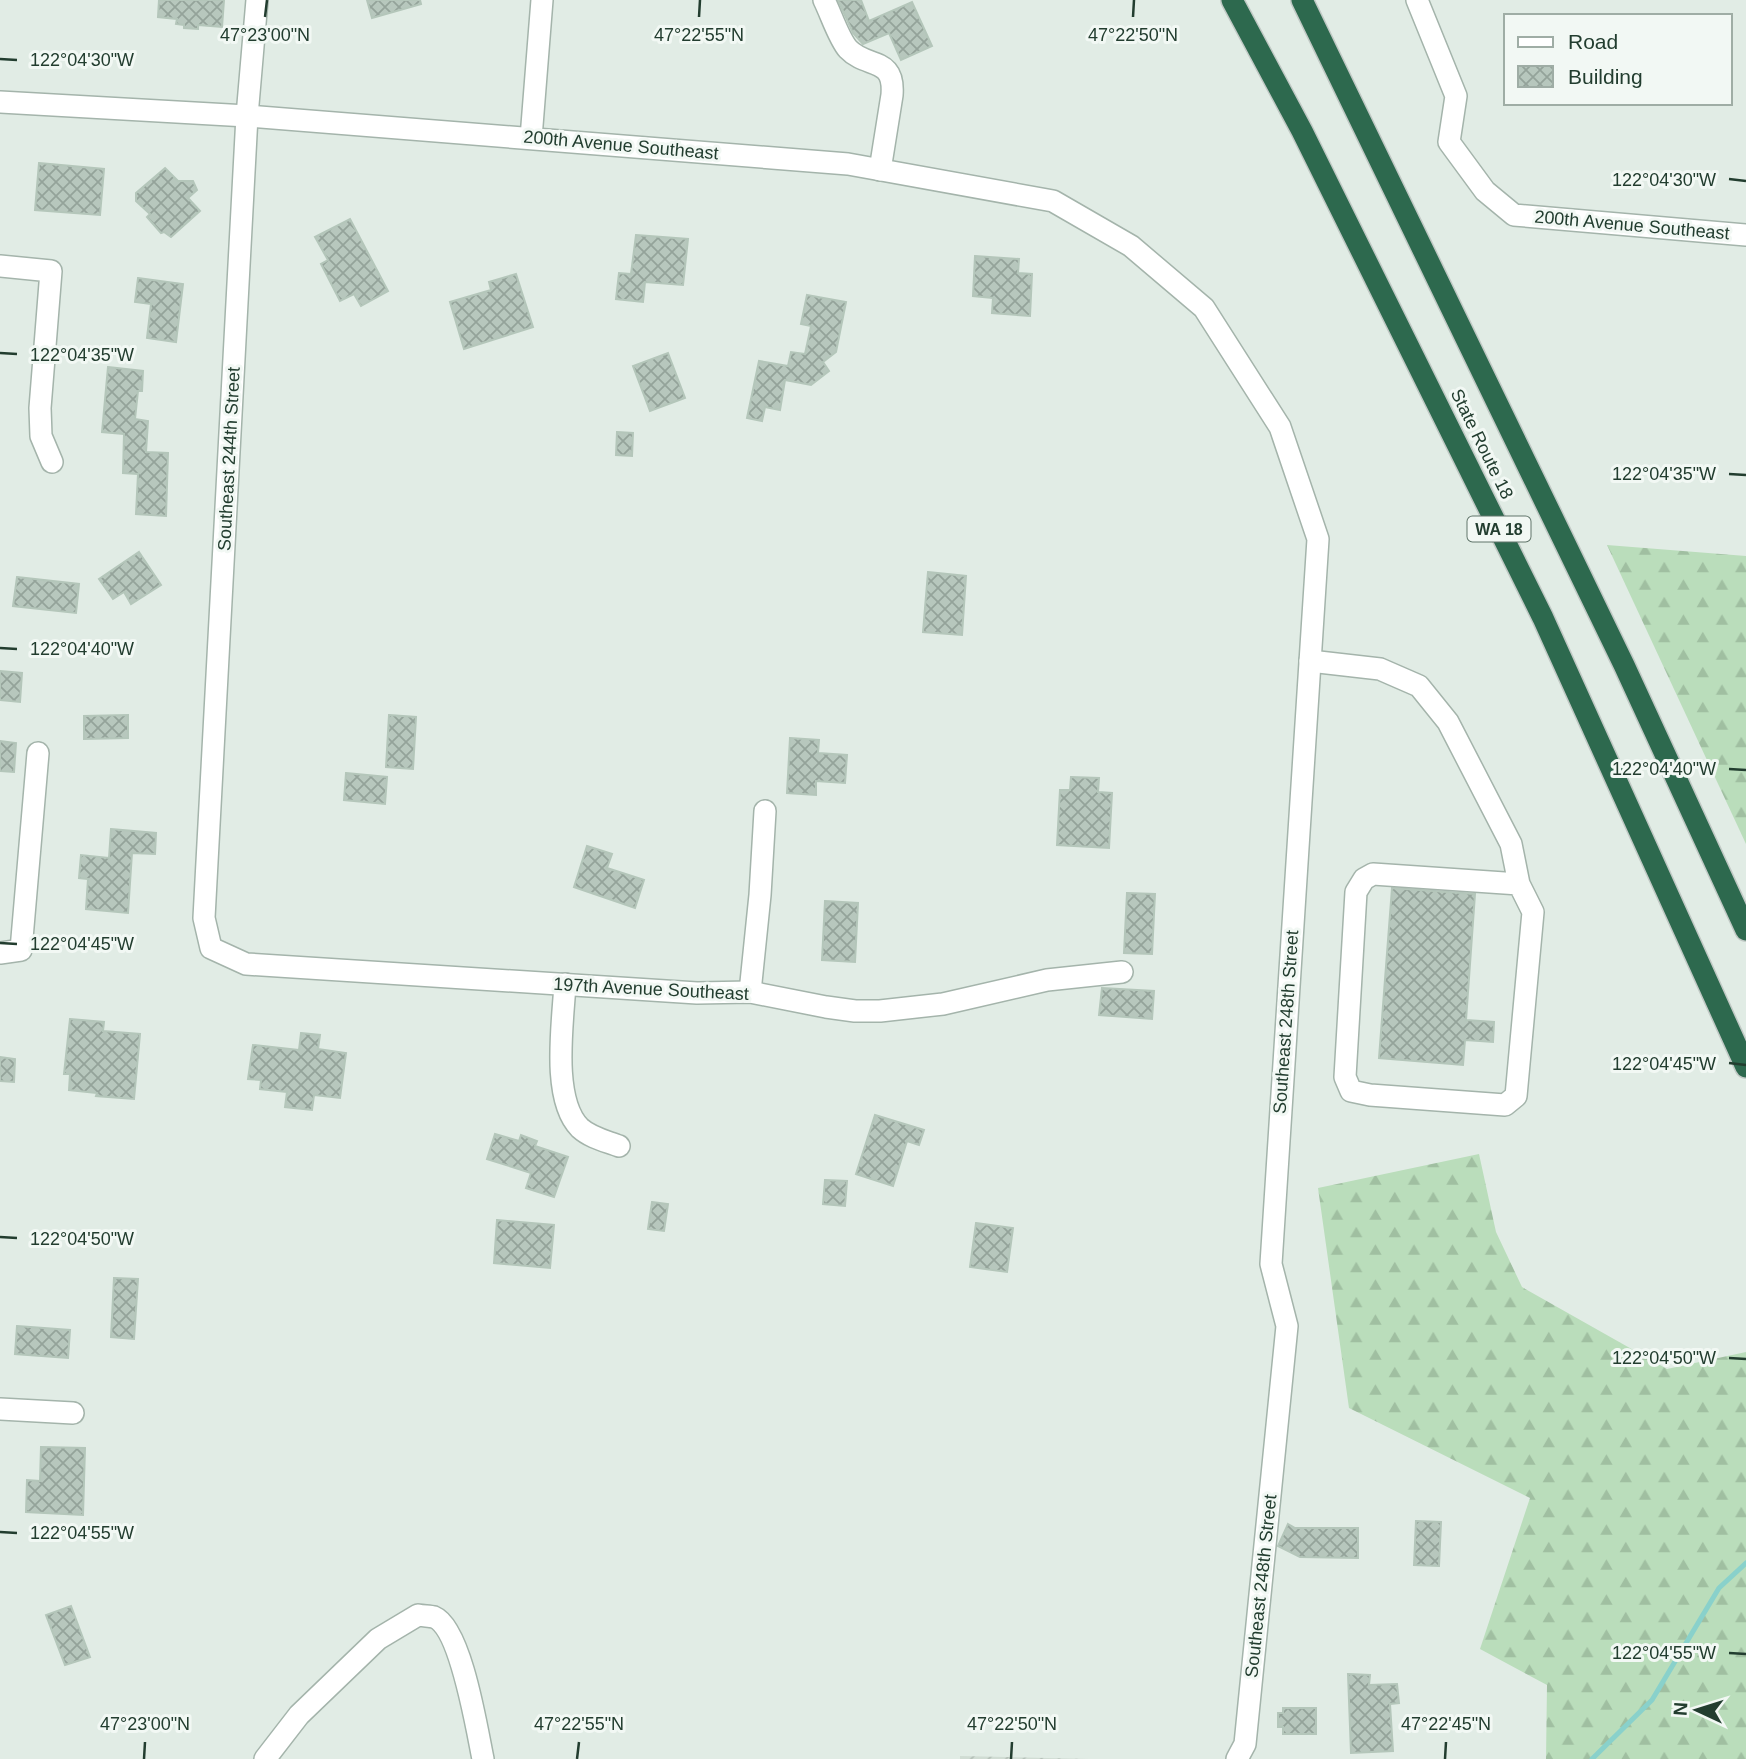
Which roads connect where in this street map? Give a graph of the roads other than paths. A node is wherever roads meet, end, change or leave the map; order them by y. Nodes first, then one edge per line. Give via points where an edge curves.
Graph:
1 (257, 0) edge
2 (542, 0) edge
3 (824, 0) edge
4 (1232, 0) edge
5 (1302, 0) edge
6 (1417, 0) edge
7 (0, 102) edge
8 (247, 116) junction
9 (531, 138) junction
10 (880, 170) junction
11 (1746, 235) edge
12 (0, 267) edge
13 (1204, 308) joint
14 (52, 462) dead end
15 (1310, 661) junction
16 (38, 753) dead end
17 (765, 811) dead end
18 (1519, 884) junction
19 (204, 918) joint
20 (1746, 930) edge
21 (0, 953) edge
22 (1122, 972) dead end
23 (565, 985) junction
24 (750, 992) junction
25 (1746, 1067) edge
26 (619, 1146) dead end
27 (0, 1409) edge
28 (73, 1413) dead end
29 (265, 1759) edge
30 (483, 1759) edge
31 (1237, 1759) edge

1 - 8 street, Southeast 244th Street
2 - 9 street
3 - 10 street via 846,47 856,56 880,63 890,74 892,95
4 - 25 highway, State Route 18 / WA 18 via 1302,131 1543,618
5 - 20 highway, State Route 18 / WA 18 via 1624,665
6 - 11 street, 200th Avenue Southeast via 1456,96 1449,142 1485,191 1514,215
7 - 8 street, 200th Avenue Southeast
8 - 9 street, 200th Avenue Southeast
8 - 19 street, Southeast 244th Street
9 - 10 street, 200th Avenue Southeast
10 - 13 street, 200th Avenue Southeast via 1053,201 1131,246
12 - 14 street via 51,271 40,408 41,436
13 - 15 street, Southeast 248th Street via 1280,427 1318,539
15 - 18 street via 1380,669 1419,686 1448,722 1505,832
15 - 31 street, Southeast 248th Street via 1271,1264 1287,1326 1245,1744
16 - 21 street via 21,950
17 - 24 street
18 - 18 street via 1373,874 1364,879 1356,892 1345,1077 1352,1091 1505,1105 1516,1096 1533,912
19 - 23 street, 197th Avenue Southeast via 211,948 246,964
22 - 24 street, 197th Avenue Southeast via 1046,980 943,1004 880,1011 826,1007
23 - 24 street, 197th Avenue Southeast
23 - 26 street via 562,1059 569,1111 591,1136
27 - 28 street
29 - 30 street via 299,1715 378,1639 418,1615 436,1618 451,1634

